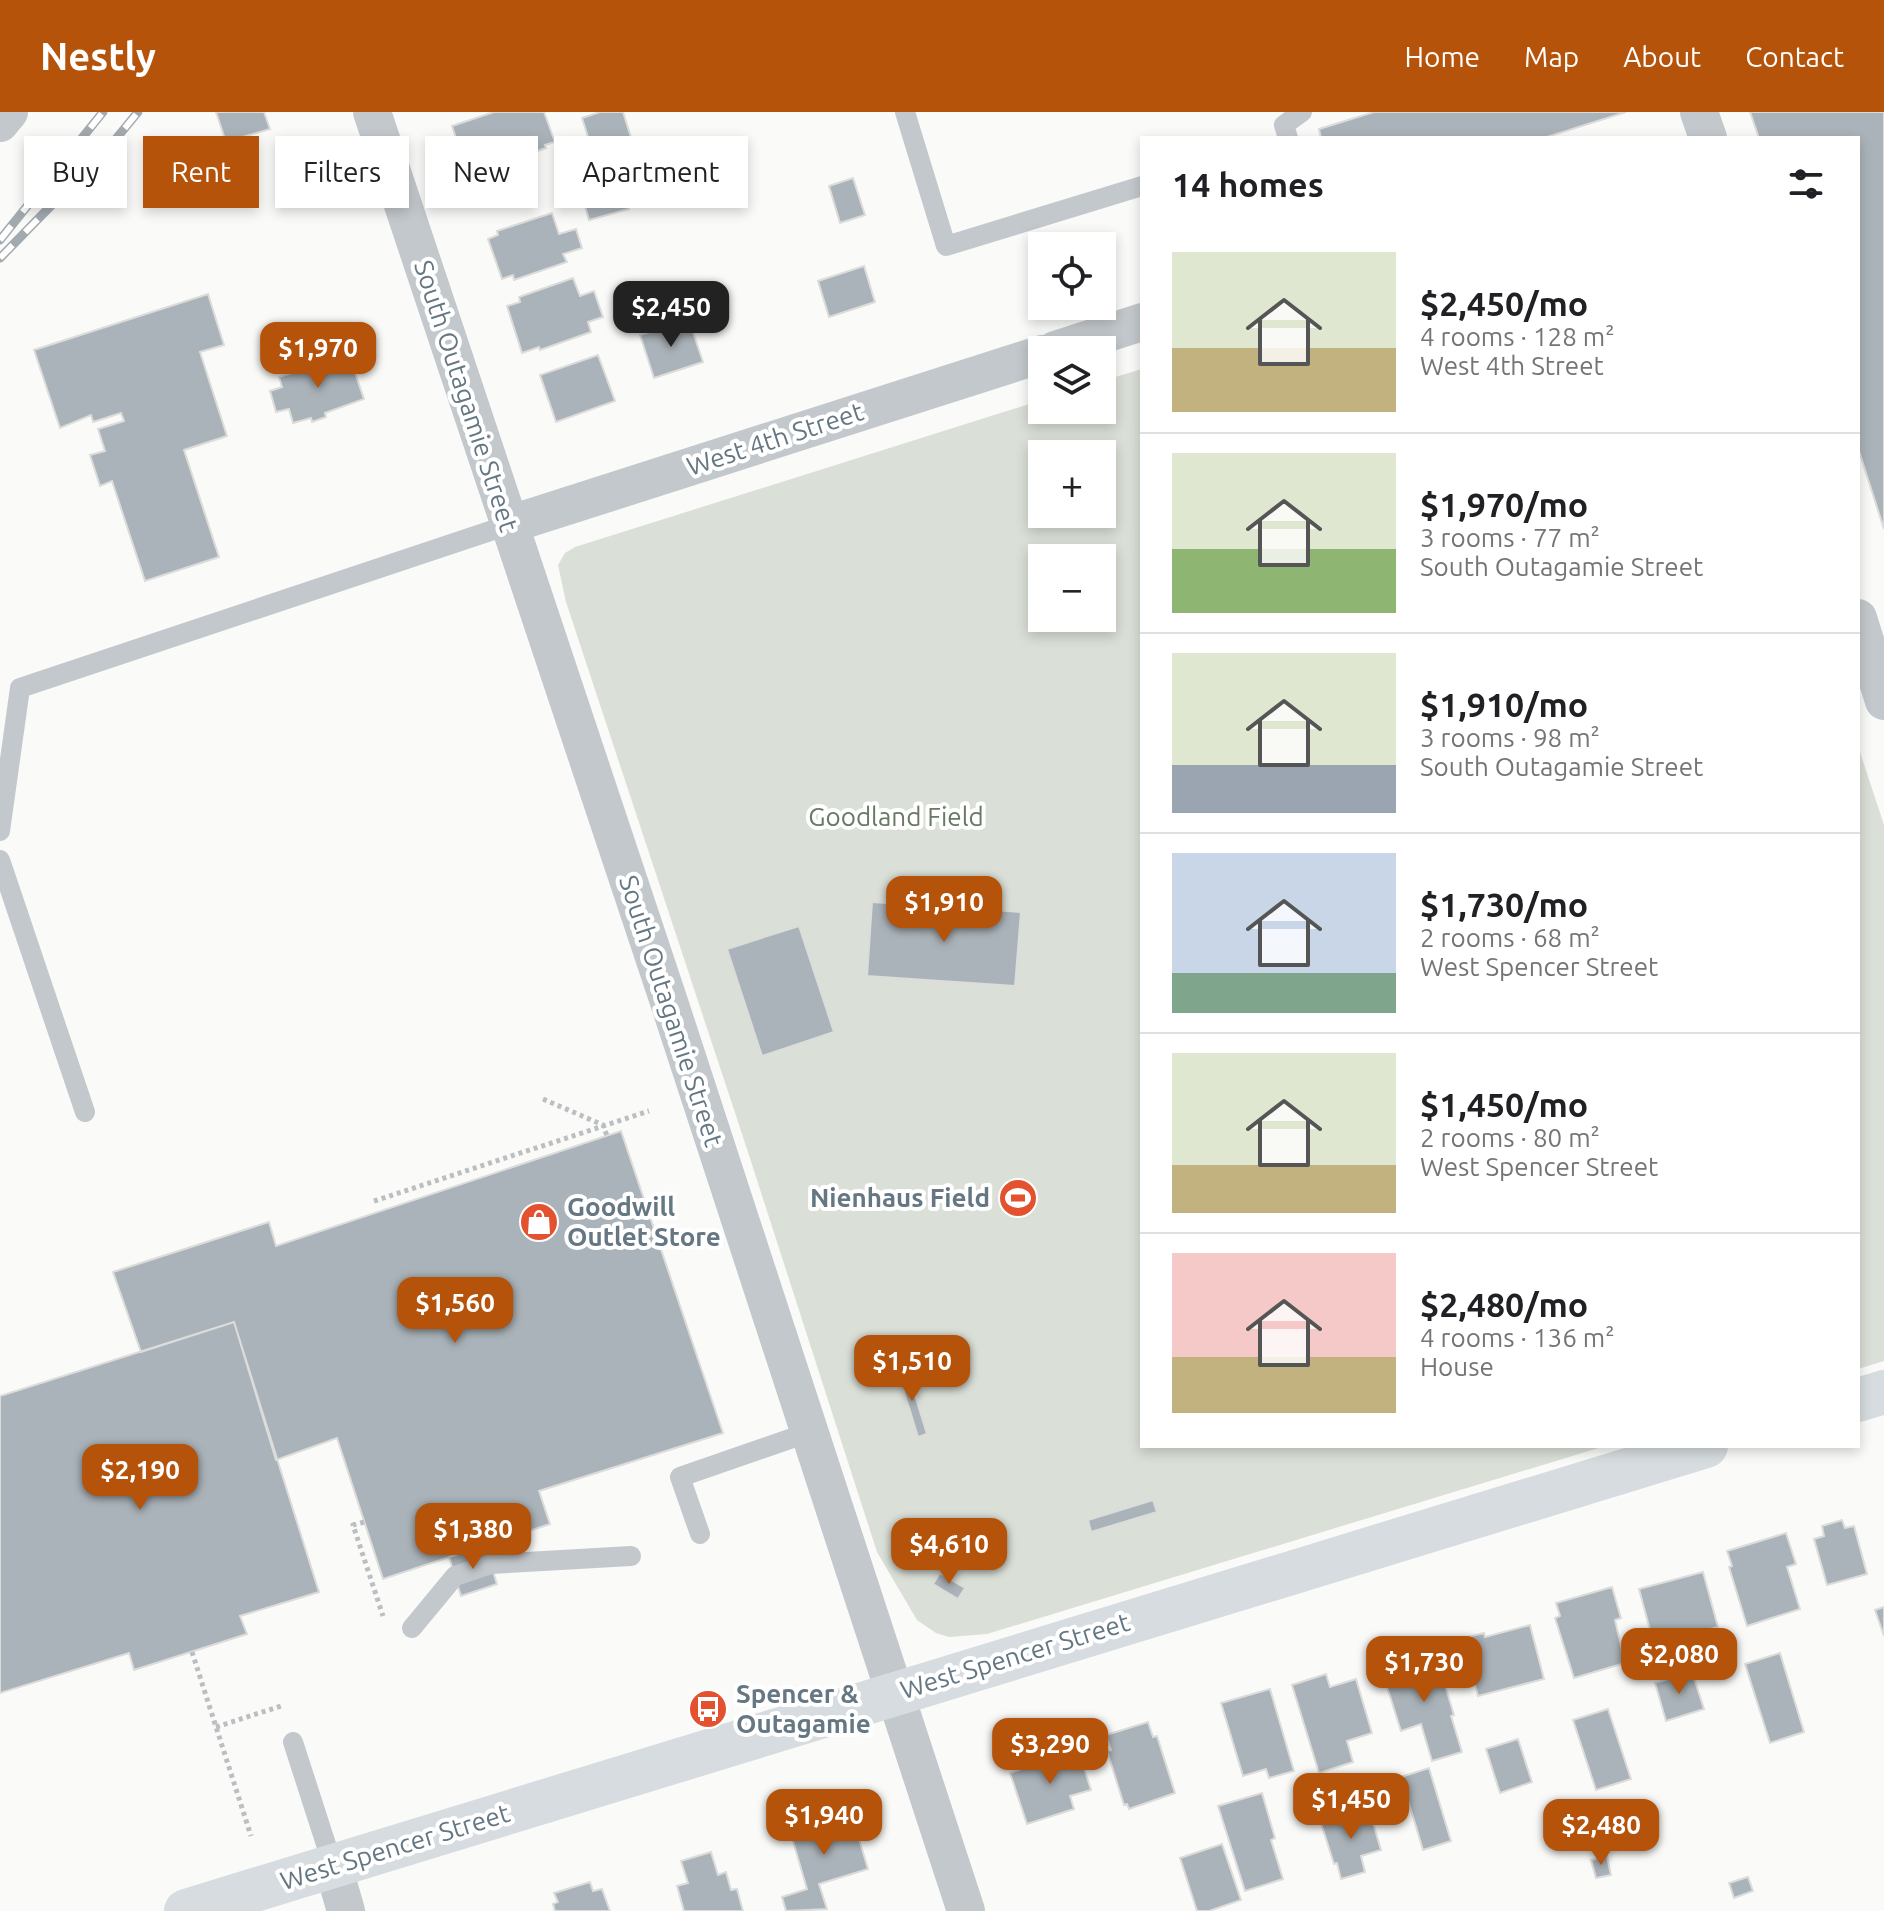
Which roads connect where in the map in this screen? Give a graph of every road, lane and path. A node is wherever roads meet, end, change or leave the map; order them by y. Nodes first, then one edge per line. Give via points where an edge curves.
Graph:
1 (9, 112) edge
2 (372, 112) edge
3 (905, 112) edge
4 (1302, 112) edge
5 (1699, 112) edge
6 (0, 123) edge
7 (1280, 134) edge
8 (1707, 136) edge
9 (1140, 187) edge
10 (1140, 323) edge
11 (1098, 336) edge
12 (1028, 358) edge
13 (508, 525) junction
14 (1860, 624) edge
15 (1884, 701) edge
16 (0, 831) edge
17 (0, 860) edge
18 (543, 1099) dead end
19 (649, 1111) dead end
20 (85, 1112) dead end
21 (603, 1125) junction
22 (607, 1136) dead end
23 (374, 1201) dead end
24 (1884, 1392) edge
25 (1860, 1399) edge
26 (810, 1432) junction
27 (1699, 1448) edge
28 (364, 1522) dead end
29 (700, 1534) dead end
30 (631, 1556) dead end
31 (385, 1621) dead end
32 (412, 1628) dead end
33 (192, 1652) dead end
34 (895, 1692) junction
35 (281, 1706) dead end
36 (216, 1727) junction
37 (293, 1742) dead end
38 (251, 1836) dead end
39 (333, 1866) junction
40 (186, 1911) edge
41 (346, 1911) edge
42 (966, 1911) edge

1 - 6 street
2 - 13 street, South Outagamie Street
3 - 9 lane via 946,246
4 - 7 lane
5 - 8 street
10 - 11 street
12 - 13 street, West 4th Street
13 - 16 lane via 20,688
13 - 26 street, South Outagamie Street
14 - 15 street
17 - 20 lane
18 - 21 path
19 - 21 path
21 - 22 path
21 - 23 path
24 - 25 street
26 - 29 lane via 680,1477
26 - 34 street, South Outagamie Street
27 - 34 street, West Spencer Street
28 - 31 path via 353,1525
30 - 32 lane via 491,1564 455,1576
33 - 36 path
34 - 39 street, West Spencer Street
34 - 42 street, South Outagamie Street
35 - 36 path
36 - 38 path
37 - 39 lane
39 - 40 street, West Spencer Street
39 - 41 street

